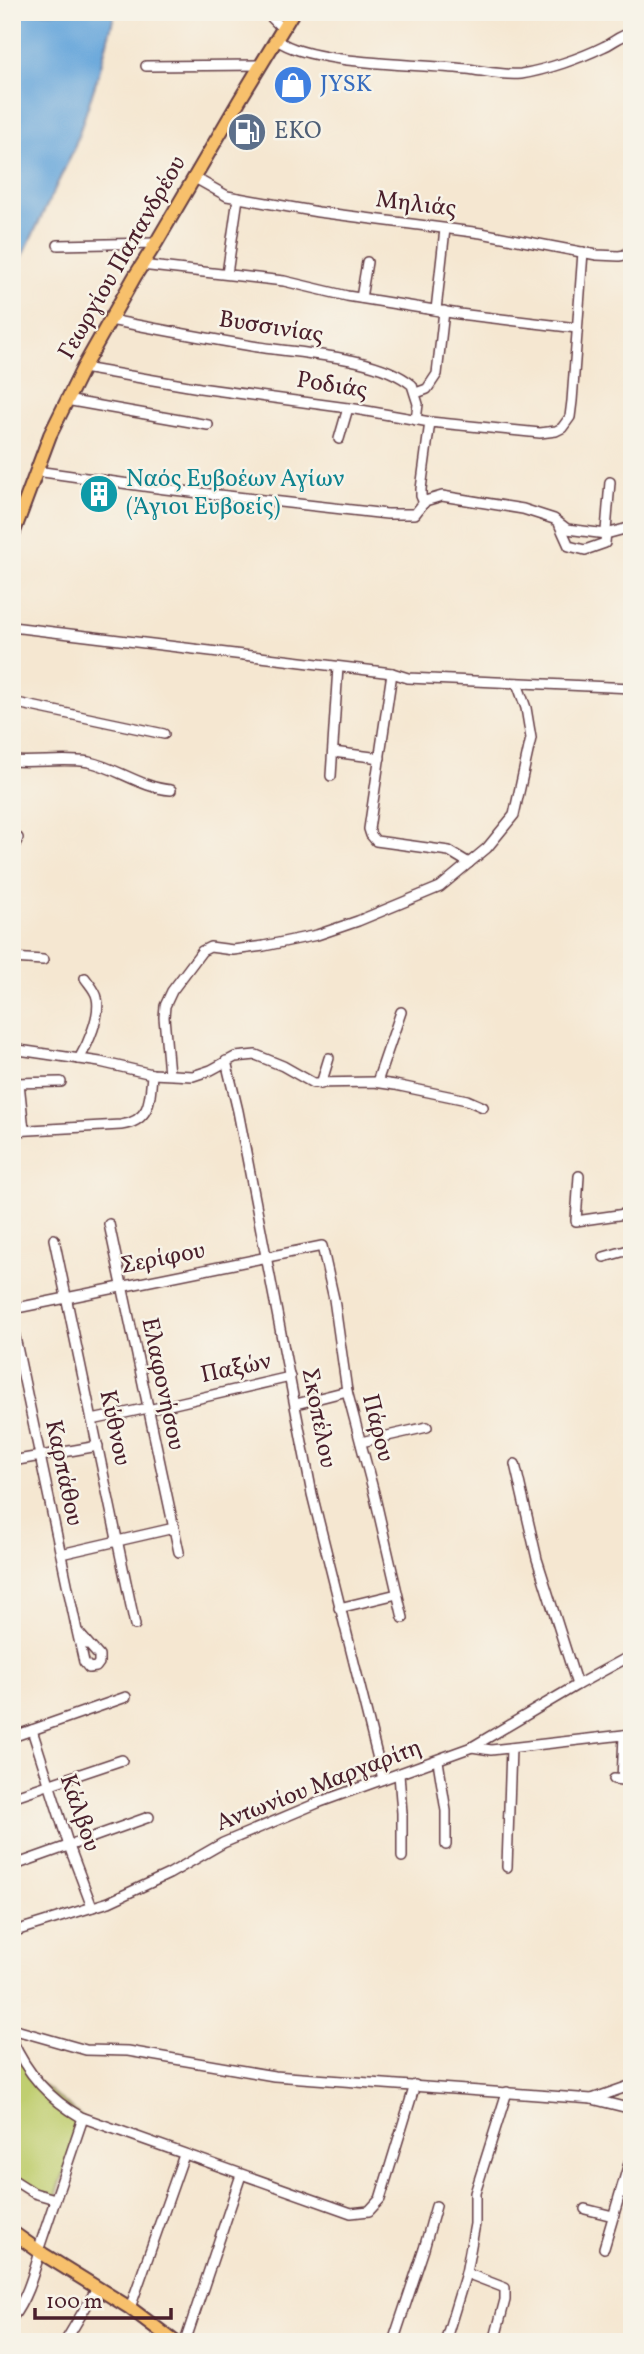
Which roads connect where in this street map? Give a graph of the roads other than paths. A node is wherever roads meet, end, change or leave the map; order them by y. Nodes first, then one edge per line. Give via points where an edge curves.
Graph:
1 (266, 12) edge
2 (293, 12) edge
3 (632, 33) edge
4 (280, 35) junction
5 (262, 65) junction
6 (146, 66) dead end
7 (195, 178) junction
8 (238, 198) junction
9 (445, 229) junction
10 (156, 243) junction
11 (58, 245) dead end
12 (632, 247) edge
13 (583, 252) junction
14 (367, 262) dead end
15 (141, 265) junction
16 (227, 274) junction
17 (361, 298) junction
18 (440, 311) junction
19 (110, 320) junction
20 (577, 328) junction
21 (83, 368) junction
22 (416, 393) junction
23 (66, 400) junction
24 (348, 408) junction
25 (416, 420) junction
26 (430, 422) junction
27 (208, 425) dead end
28 (339, 439) dead end
29 (36, 471) junction
30 (610, 482) dead end
31 (424, 503) junction
32 (561, 526) junction
33 (632, 527) edge
34 (606, 534) junction
35 (12, 537) edge
36 (12, 627) edge
37 (338, 667) junction
38 (392, 673) junction
39 (517, 682) junction
40 (632, 688) edge
41 (12, 702) edge
42 (164, 734) dead end
43 (333, 752) junction
44 (380, 758) junction
45 (12, 761) edge
46 (331, 776) dead end
47 (171, 790) dead end
48 (18, 838) dead end
49 (12, 851) edge
50 (468, 863) junction
51 (12, 958) edge
52 (43, 960) dead end
53 (85, 978) dead end
54 (401, 1013) dead end
55 (12, 1049) edge
56 (329, 1058) dead end
57 (79, 1059) junction
58 (226, 1061) junction
59 (152, 1074) junction
60 (169, 1074) junction
61 (61, 1082) dead end
62 (377, 1082) junction
63 (16, 1083) edge
64 (321, 1084) junction
65 (483, 1107) dead end
66 (12, 1130) edge
67 (24, 1130) junction
68 (579, 1177) dead end
69 (632, 1213) edge
70 (109, 1224) dead end
71 (54, 1239) dead end
72 (322, 1246) joint
73 (632, 1249) edge
74 (267, 1257) junction
75 (604, 1257) dead end
76 (122, 1286) junction
77 (67, 1298) junction
78 (12, 1309) edge
79 (12, 1323) edge
80 (290, 1377) junction
81 (347, 1391) junction
82 (296, 1404) junction
83 (148, 1409) junction
84 (92, 1420) junction
85 (427, 1427) dead end
86 (360, 1442) junction
87 (98, 1446) junction
88 (40, 1457) junction
89 (12, 1461) edge
90 (515, 1464) dead end
91 (174, 1528) junction
92 (117, 1541) junction
93 (178, 1552) dead end
94 (61, 1554) junction
95 (397, 1594) junction
96 (339, 1608) junction
97 (403, 1618) dead end
98 (135, 1625) dead end
99 (77, 1631) dead end
100 (632, 1656) edge
101 (577, 1685) junction
102 (126, 1698) dead end
103 (32, 1730) junction
104 (628, 1734) edge
105 (12, 1737) edge
106 (472, 1747) junction
107 (510, 1748) junction
108 (122, 1760) dead end
109 (438, 1761) junction
110 (399, 1774) junction
111 (383, 1779) junction
112 (614, 1779) dead end
113 (48, 1785) junction
114 (12, 1797) edge
115 (149, 1817) dead end
116 (446, 1845) dead end
117 (69, 1846) junction
118 (402, 1857) dead end
119 (12, 1866) edge
120 (507, 1867) dead end
121 (92, 1907) junction
122 (12, 1932) edge
123 (12, 2029) edge
124 (12, 2040) edge
125 (415, 2085) junction
126 (632, 2085) edge
127 (508, 2092) junction
128 (592, 2099) junction
129 (632, 2109) edge
130 (83, 2118) junction
131 (632, 2152) edge
132 (184, 2155) junction
133 (241, 2175) junction
134 (12, 2179) edge
135 (55, 2199) junction
136 (436, 2206) dead end
137 (585, 2208) dead end
138 (613, 2216) junction
139 (12, 2232) edge
140 (604, 2248) dead end
141 (39, 2251) junction
142 (466, 2273) junction
143 (97, 2288) junction
144 (130, 2308) junction
145 (12, 2318) edge
146 (65, 2342) edge
147 (175, 2342) edge
148 (185, 2342) edge
149 (393, 2342) edge
150 (445, 2342) edge
151 (494, 2342) edge

1 - 4 street
2 - 4 main road, Γεωργίου Παπανδρέου
3 - 4 street via 602,48 520,74 302,53 285,46
4 - 5 main road, Γεωργίου Παπανδρέου
5 - 6 street
5 - 7 main road, Γεωργίου Παπανδρέου
7 - 8 street, Μηλιάς
7 - 10 main road, Γεωργίου Παπανδρέου
8 - 9 street, Μηλιάς
8 - 16 street
9 - 13 street, Μηλιάς
9 - 18 street
10 - 11 street
10 - 15 main road, Γεωργίου Παπανδρέου
12 - 13 street, Μηλιάς via 619,256
13 - 20 street
14 - 17 street
15 - 16 street
15 - 19 main road, Γεωργίου Παπανδρέου
16 - 17 street
17 - 18 street
18 - 20 street
18 - 22 street via 437,374 427,389
19 - 21 main road, Γεωργίου Παπανδρέου
19 - 22 street, Βυσσινίας via 356,361 403,377
20 - 26 street, Ροδιάς via 570,417 562,428 550,433
21 - 23 main road, Γεωργίου Παπανδρέου
21 - 24 street, Ροδιάς
22 - 25 street
23 - 27 street
23 - 29 main road, Γεωργίου Παπανδρέου
24 - 25 street, Ροδιάς
24 - 28 street
25 - 26 street, Ροδιάς
26 - 31 street via 421,489
29 - 31 street via 387,514 415,514
29 - 35 main road, Γεωργίου Παπανδρέου
30 - 34 street
31 - 32 street via 442,496 510,506 542,514
32 - 34 street
32 - 34 street via 569,546 576,549 597,547 605,543
33 - 34 street
36 - 37 street
37 - 38 street
37 - 43 street
38 - 39 street via 408,678
38 - 44 street
39 - 40 street
39 - 50 street via 531,738 514,814 487,848
41 - 42 street
43 - 44 street
43 - 46 street
44 - 50 street via 369,830 376,841 449,850
45 - 47 street via 90,762 157,789
48 - 49 street
50 - 60 street via 440,887 348,925 264,946 202,951 165,1006
51 - 52 street
53 - 57 street via 98,1003 92,1034
54 - 62 street
55 - 57 street
56 - 64 street
57 - 59 street
58 - 60 street via 193,1076
58 - 64 street via 256,1055
58 - 74 street, Σκοπέλου
59 - 60 street
59 - 67 street via 149,1104 133,1122
61 - 63 street
62 - 64 street
62 - 65 street
63 - 67 street
66 - 67 street
68 - 69 street via 576,1222
70 - 76 street, Ελαφονήσου
71 - 77 street, Κύθνου
72 - 74 street, Σερίφου
72 - 81 street, Πάρου
73 - 75 street
74 - 76 street, Σερίφου
74 - 80 street, Σκοπέλου
76 - 77 street, Σερίφου
76 - 83 street, Ελαφονήσου
77 - 78 street, Σερίφου
77 - 84 street, Κύθνου
79 - 88 street, Καρπάθου
80 - 82 street, Σκοπέλου
80 - 83 street, Παξών
81 - 82 street
81 - 86 street, Πάρου
82 - 96 street, Σκοπέλου
83 - 84 street, Παξών
83 - 91 street, Ελαφονήσου
84 - 87 street, Κύθνου
85 - 86 street
86 - 95 street, Πάρου
87 - 88 street
87 - 92 street, Κύθνου
88 - 89 street
88 - 94 street, Καρπάθου
90 - 101 street via 537,1559
91 - 92 street
91 - 93 street, Ελαφονήσου
92 - 94 street
92 - 98 street, Κύθνου
94 - 99 street, Καρπάθου
95 - 96 street
95 - 97 street, Πάρου
96 - 111 street, Σκοπέλου
100 - 101 street, Αντωνίου Μαργαρίτη
101 - 106 street, Αντωνίου Μαργαρίτη
102 - 103 street
103 - 105 street
103 - 113 street, Κάλβου
104 - 107 street
104 - 112 street via 622,1780
106 - 107 street
106 - 109 street, Αντωνίου Μαργαρίτη
107 - 120 street
108 - 113 street
109 - 110 street, Αντωνίου Μαργαρίτη
109 - 116 street
110 - 111 street, Αντωνίου Μαργαρίτη
110 - 118 street
111 - 121 street, Αντωνίου Μαργαρίτη via 223,1843 135,1891
113 - 114 street
113 - 117 street, Κάλβου
115 - 117 street
117 - 119 street
117 - 121 street, Κάλβου
121 - 122 street, Αντωνίου Μαργαρίτη
123 - 125 street via 86,2050 128,2051 274,2076
124 - 130 street via 39,2085
125 - 127 street
125 - 133 street via 381,2197 369,2211 349,2213
126 - 128 street
127 - 128 street
127 - 142 street via 475,2193
128 - 129 street
130 - 132 street
130 - 135 street
131 - 138 street
132 - 133 street
132 - 144 street
133 - 148 street
134 - 135 street
135 - 141 street
136 - 149 street
137 - 138 street
138 - 140 street
139 - 141 main road
141 - 143 main road
141 - 145 street via 30,2286
142 - 150 street
142 - 151 street via 505,2288
143 - 144 main road
143 - 146 street
144 - 147 main road

